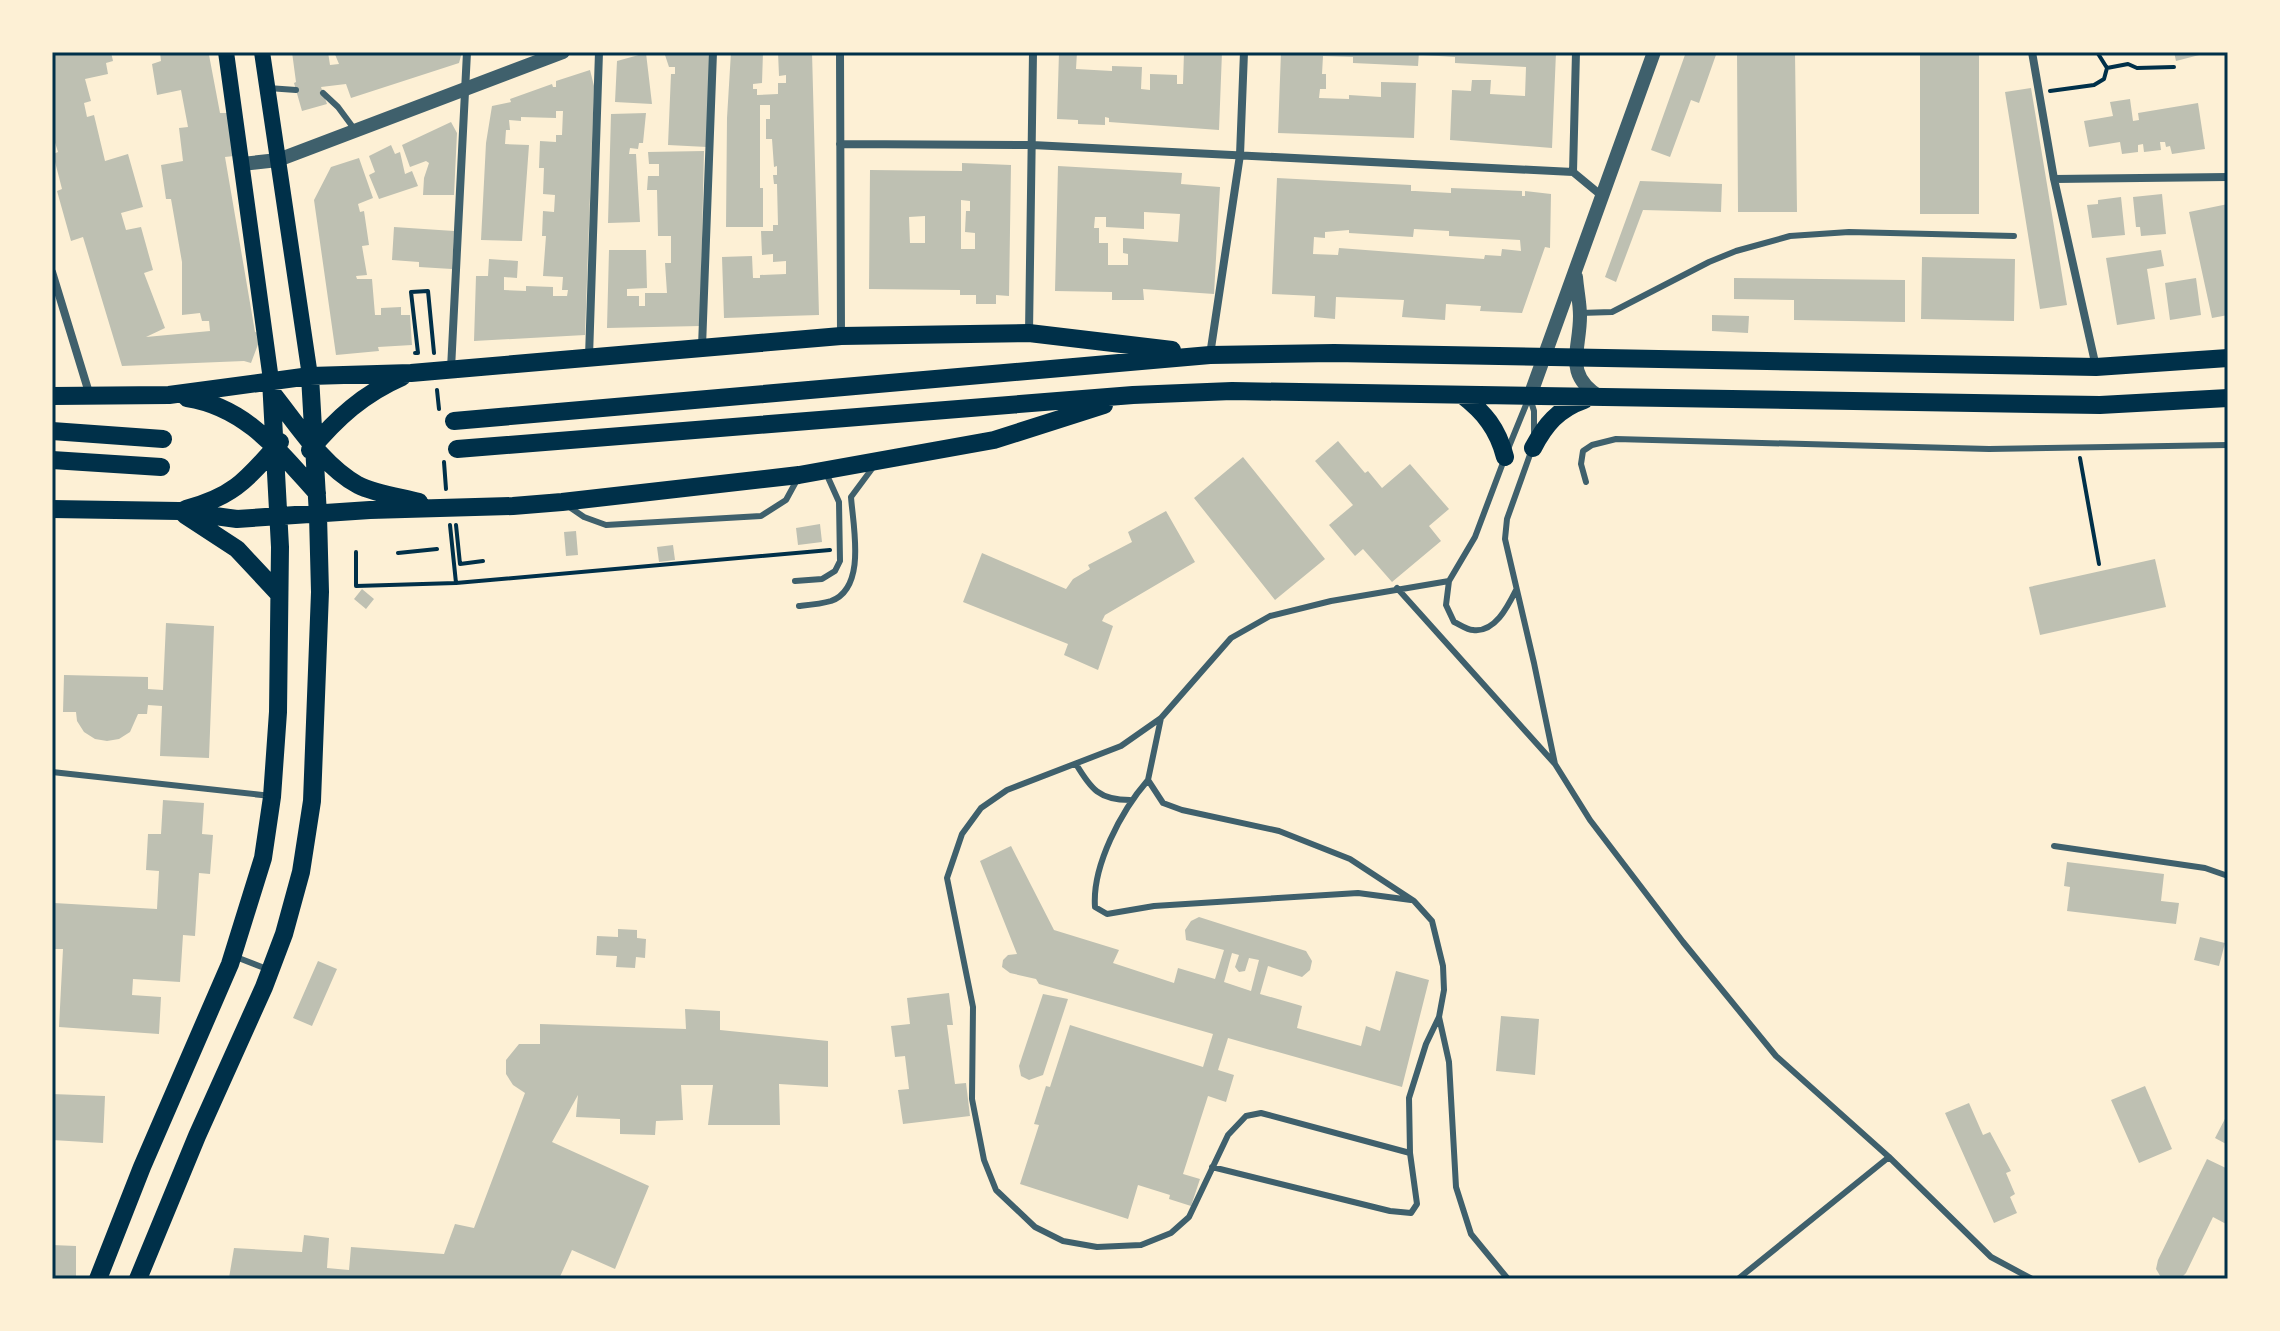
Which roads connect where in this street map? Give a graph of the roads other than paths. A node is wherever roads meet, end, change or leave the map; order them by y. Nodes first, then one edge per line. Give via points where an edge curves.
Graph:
1 (226, 52) edge
2 (262, 52) edge
3 (467, 52) edge
4 (563, 52) edge
5 (599, 52) edge
6 (713, 52) edge
7 (840, 52) edge
8 (1033, 52) edge
9 (1244, 52) edge
10 (1576, 52) edge
11 (1654, 52) edge
12 (2032, 52) edge
13 (267, 88) junction
14 (466, 89) junction
15 (296, 90) dead end
16 (323, 93) dead end
17 (355, 130) junction
18 (840, 144) junction
19 (1032, 145) junction
20 (1240, 155) junction
21 (278, 160) junction
22 (242, 164) junction
23 (1573, 172) junction
24 (2228, 177) edge
25 (2054, 179) junction
26 (1602, 196) junction
27 (2014, 236) dead end
28 (52, 272) edge
29 (1575, 273) junction
30 (1580, 313) junction
31 (1029, 333) junction
32 (841, 336) junction
33 (702, 347) junction
34 (1210, 355) junction
35 (589, 358) junction
36 (1544, 358) junction
37 (2228, 358) edge
38 (1575, 359) junction
39 (2096, 367) junction
40 (443, 368) junction
41 (411, 373) junction
42 (310, 376) junction
43 (272, 386) junction
44 (169, 395) junction
45 (1133, 395) junction
46 (1462, 395) junction
47 (52, 396) edge
48 (90, 396) junction
49 (1530, 396) junction
50 (1600, 397) junction
51 (2228, 398) edge
52 (312, 406) junction
53 (446, 417) road end
54 (296, 423) junction
55 (52, 431) edge
56 (163, 439) dead end
57 (314, 445) junction
58 (2228, 445) edge
59 (275, 447) junction
60 (1533, 448) junction
61 (450, 454) road end
62 (1505, 457) junction
63 (52, 460) edge
64 (879, 460) junction
65 (161, 467) dead end
66 (295, 469) junction
67 (825, 470) junction
68 (799, 475) junction
69 (1586, 482) dead end
70 (278, 489) junction
71 (317, 493) junction
72 (562, 502) junction
73 (449, 506) junction
74 (52, 509) edge
75 (179, 511) junction
76 (318, 515) junction
77 (279, 518) junction
78 (795, 581) dead end
79 (1449, 581) junction
80 (1397, 588) junction
81 (1516, 590) junction
82 (279, 594) junction
83 (799, 606) dead end
84 (1161, 718) junction
85 (1076, 764) junction
86 (1555, 764) junction
87 (52, 772) edge
88 (1148, 780) junction
89 (272, 797) junction
90 (1130, 800) junction
91 (2054, 846) dead end
92 (2228, 876) edge
93 (1414, 901) junction
94 (233, 956) junction
95 (270, 971) junction
96 (1439, 1017) junction
97 (1410, 1153) junction
98 (1889, 1157) junction
99 (1212, 1167) junction
100 (98, 1279) edge
101 (138, 1279) edge
102 (1508, 1279) edge
103 (1738, 1279) edge
104 (2032, 1279) edge

1 - 22 main road
2 - 13 main road
3 - 14 street
4 - 14 street
5 - 35 street
6 - 33 street
7 - 18 street
8 - 19 street
9 - 20 street
10 - 23 street
11 - 26 street
12 - 25 street
13 - 15 lane
13 - 21 main road
14 - 17 street
14 - 40 street
16 - 17 lane
17 - 21 street
18 - 19 street
18 - 32 street
19 - 20 street
19 - 31 street
20 - 23 street
20 - 34 street
21 - 22 street
21 - 42 main road
22 - 43 main road
23 - 26 street
24 - 25 street
25 - 39 street
26 - 29 street
27 - 30 lane via 1790,236 1709,262 1612,312
28 - 48 street
29 - 30 street
29 - 36 street
30 - 38 street
31 - 32 main road
31 - 34 main road
32 - 33 main road
33 - 35 main road
34 - 36 main road
34 - 53 main road
35 - 40 main road
36 - 38 main road
36 - 49 street
37 - 39 main road
38 - 39 main road
38 - 50 street via 1587,389
40 - 41 main road
41 - 42 main road
41 - 57 main road via 352,406
42 - 43 main road
42 - 52 main road
43 - 44 main road
43 - 54 main road
43 - 59 main road
44 - 48 main road
44 - 59 main road via 228,409
45 - 46 main road
45 - 61 main road
45 - 64 main road via 994,440
46 - 49 main road
46 - 62 main road via 1495,429
47 - 48 main road
49 - 50 main road
49 - 60 lane via 1536,427
49 - 62 lane
50 - 51 main road via 2100,405
50 - 60 main road via 1561,411
52 - 54 main road
52 - 57 main road
54 - 57 main road
54 - 59 main road
55 - 56 main road
57 - 66 main road
57 - 71 main road
57 - 73 main road via 359,485
58 - 69 lane via 1989,449 1616,439 1583,451
59 - 66 main road
59 - 70 main road
59 - 75 main road via 230,493
60 - 81 lane via 1507,519 1505,539
62 - 79 lane via 1475,537
63 - 65 main road
64 - 67 main road
64 - 83 lane via 851,497 855,569 849,584 833,601
66 - 70 main road
66 - 71 main road
67 - 68 main road
67 - 78 lane via 839,502 840,561 822,579
68 - 72 main road
68 - 72 lane via 786,500 761,516 606,525
70 - 77 main road
71 - 76 main road
72 - 73 main road
73 - 76 main road
74 - 75 main road
75 - 77 main road
75 - 82 main road via 237,549
76 - 77 main road
76 - 95 main road via 312,801 296,895
77 - 82 main road
79 - 80 lane
79 - 81 lane via 1446,605 1454,622 1474,631 1491,626
80 - 84 lane via 1270,616 1231,638
80 - 86 lane
81 - 86 lane
82 - 89 main road
84 - 85 lane via 1121,746
84 - 88 lane
85 - 90 lane via 1089,786 1110,800
85 - 99 lane via 1007,790 981,808 962,834 947,878 973,1007 972,1099 984,1160 996,1190 1035,1227 1063,1241 1097,1247 1141,1245 1171,1233 1189,1217
86 - 98 lane via 1599,832 1776,1056
87 - 89 lane
88 - 90 lane
88 - 93 lane via 1163,803 1279,831 1350,859
89 - 94 main road via 263,858
90 - 93 lane via 1094,891 1095,907 1107,914 1154,906 1358,893
91 - 92 lane
93 - 96 lane via 1432,921 1443,966
94 - 95 lane
94 - 100 main road
95 - 101 main road
96 - 97 lane via 1409,1098
96 - 102 lane via 1449,1062 1456,1187 1471,1234
97 - 99 lane via 1261,1113 1246,1116 1228,1135
97 - 99 lane via 1417,1204 1411,1213
98 - 103 lane
98 - 104 lane via 1991,1257

